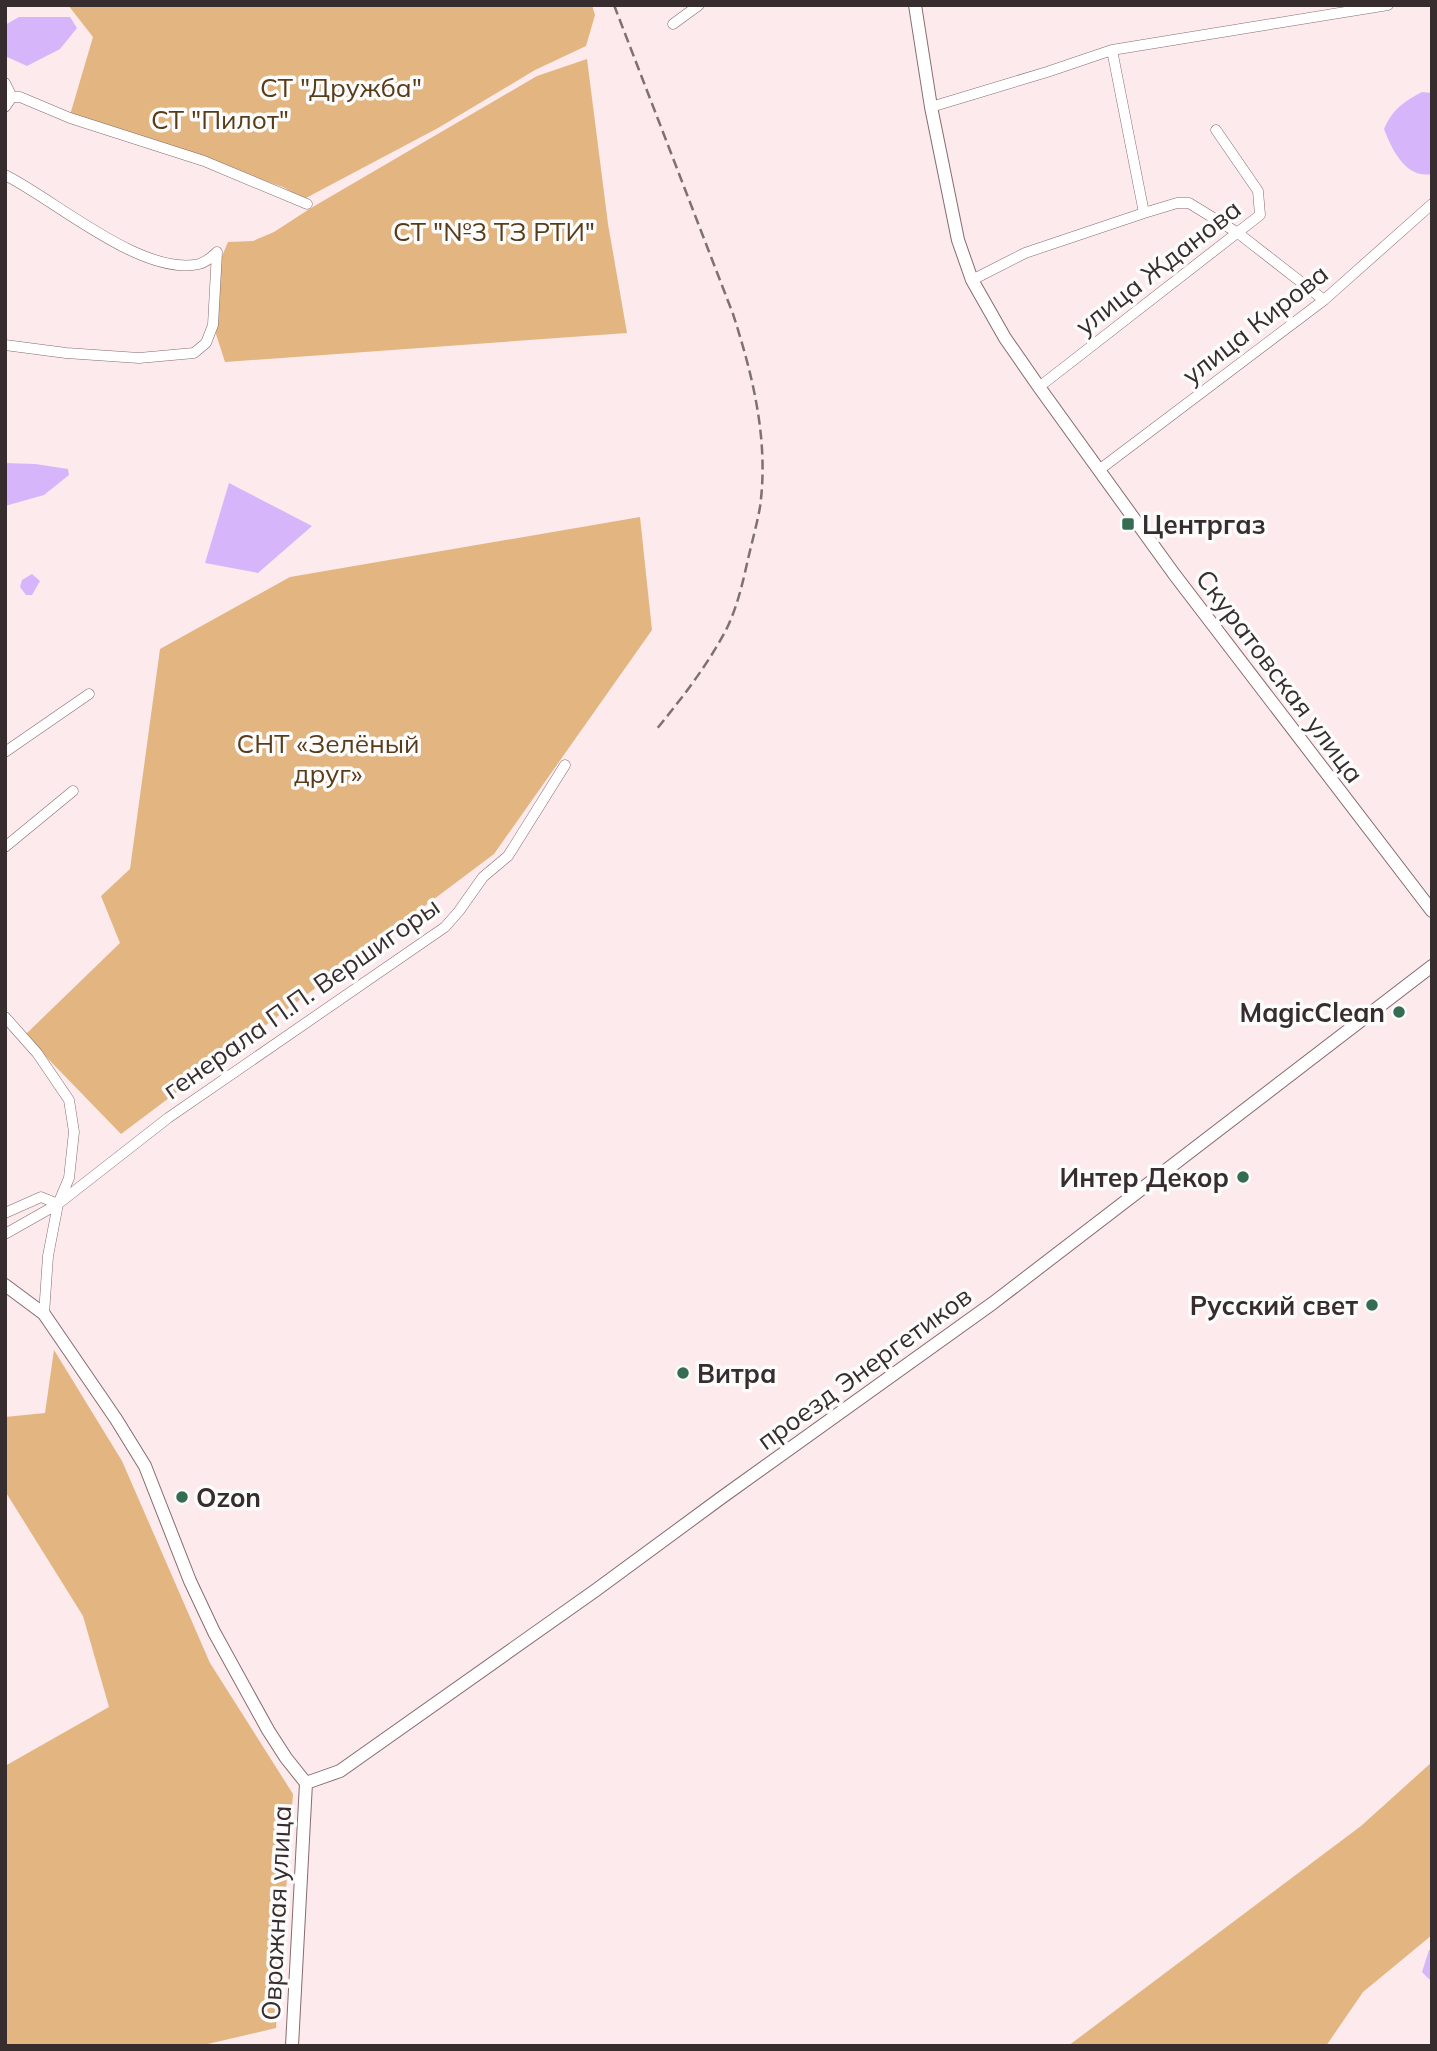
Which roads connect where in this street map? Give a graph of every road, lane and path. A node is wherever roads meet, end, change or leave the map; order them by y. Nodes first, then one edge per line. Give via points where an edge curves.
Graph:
1 (699, 5) edge
2 (915, 5) edge
3 (1388, 5) edge
4 (673, 24) dead end
5 (1112, 50) junction
6 (5, 83) edge
7 (12, 97) junction
8 (5, 107) edge
9 (931, 107) junction
10 (1216, 130) dead end
11 (5, 175) edge
12 (307, 204) dead end
13 (1432, 204) edge
14 (1144, 213) junction
15 (1238, 233) junction
16 (972, 280) junction
17 (1324, 300) junction
18 (5, 345) edge
19 (1039, 387) junction
20 (1099, 470) junction
21 (89, 694) dead end
22 (5, 752) edge
23 (565, 765) dead end
24 (73, 792) dead end
25 (5, 847) edge
26 (1432, 911) edge
27 (1432, 966) edge
28 (5, 1017) edge
29 (58, 1204) junction
30 (5, 1213) edge
31 (5, 1234) edge
32 (5, 1285) edge
33 (44, 1314) junction
34 (306, 1783) junction
35 (292, 2046) edge

1 - 4 street
2 - 9 street, Скуратовская улица
3 - 5 street
5 - 9 street
5 - 14 street
6 - 7 street
7 - 8 street
7 - 12 street via 204,161
9 - 16 street, Скуратовская улица via 958,240
10 - 15 street, улица Жданова via 1258,191 1261,215
11 - 18 street via 109,240 150,258 199,264 217,252 213,325 206,342 194,353 139,358
13 - 17 street, улица Кирова
14 - 15 street via 1189,203
14 - 16 street via 1025,253
15 - 17 street
15 - 19 street, улица Жданова
16 - 19 street, Скуратовская улица
17 - 20 street, улица Кирова
19 - 20 street, Скуратовская улица
20 - 26 street, Скуратовская улица
21 - 22 street
23 - 29 street, генерала П.П. Вершигоры via 508,856 483,877 445,927 168,1118
24 - 25 street
27 - 34 street, проезд Энергетиков via 982,1311 351,1764
28 - 29 street via 69,1100 74,1132 69,1178
29 - 30 street via 41,1197
29 - 31 street, генерала П.П. Вершигоры
29 - 33 street
32 - 33 street
33 - 34 street via 145,1466 214,1632 268,1730
34 - 35 street, Овражная улица

